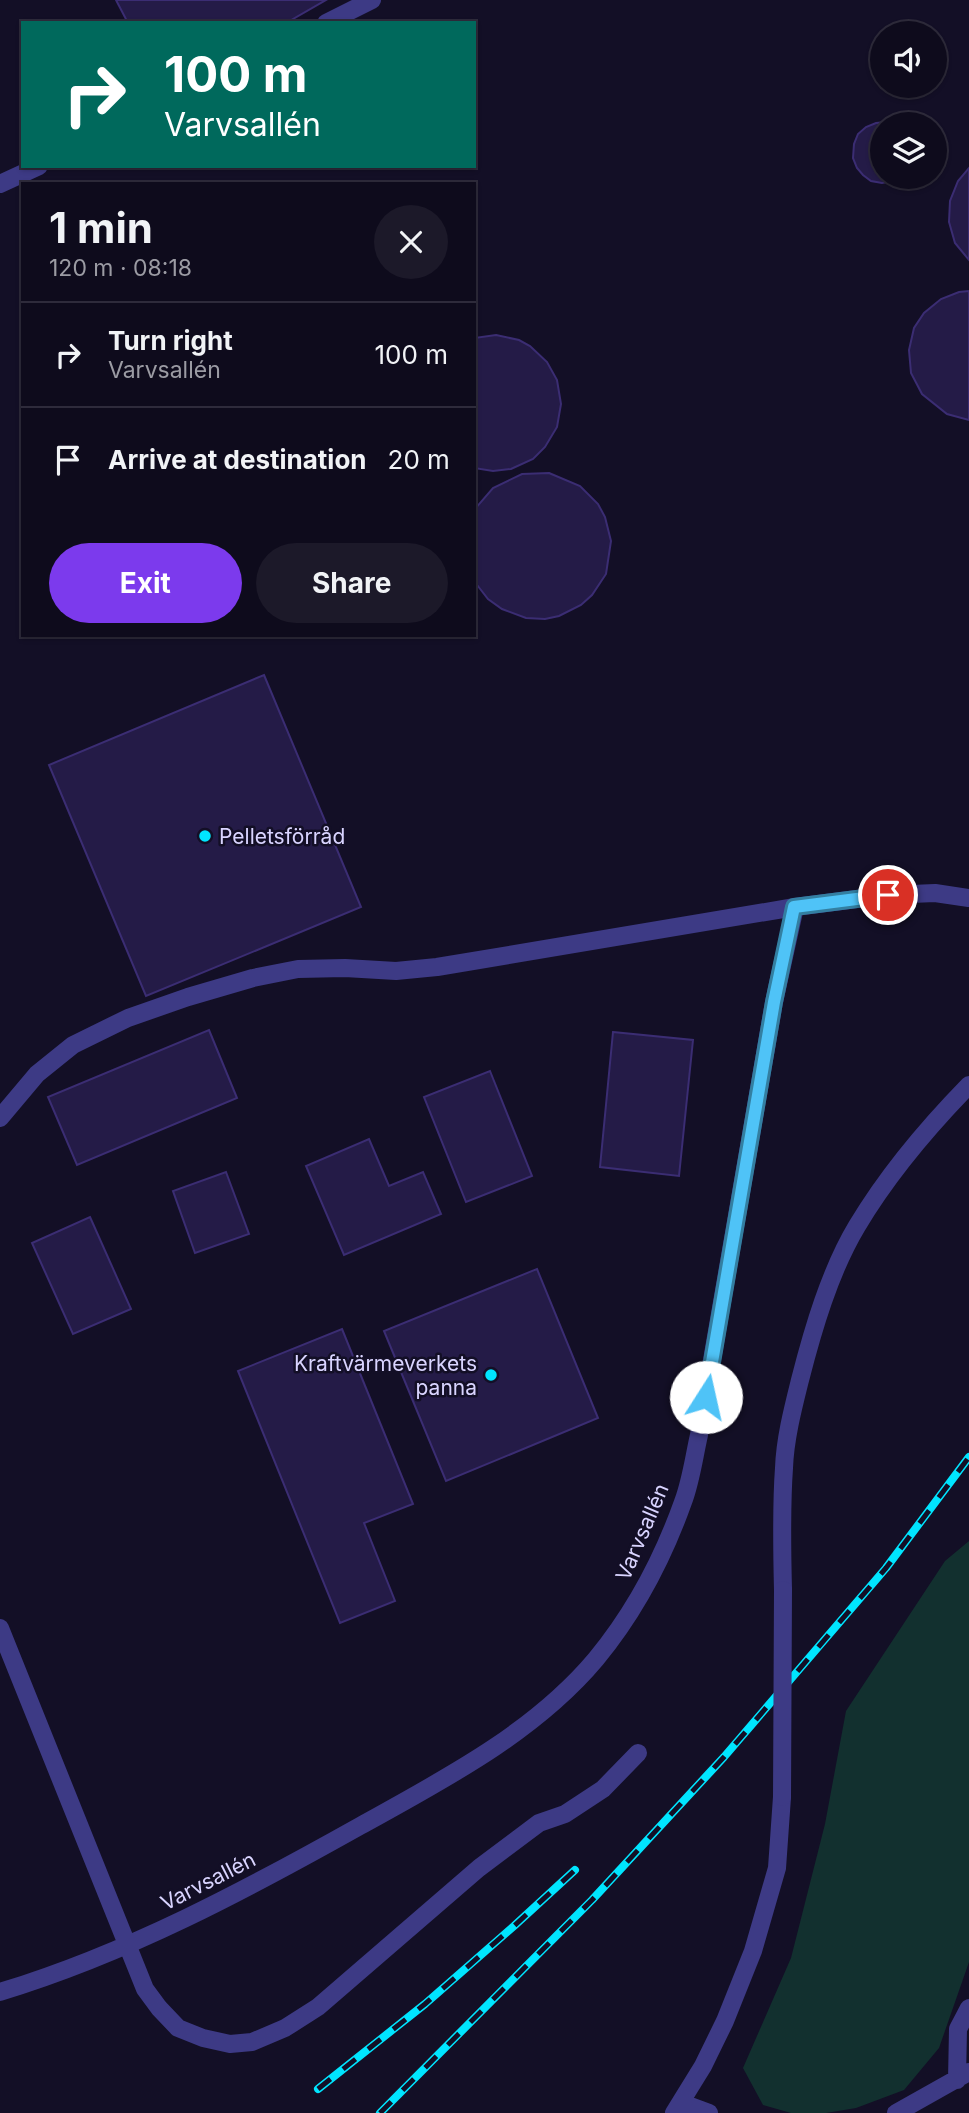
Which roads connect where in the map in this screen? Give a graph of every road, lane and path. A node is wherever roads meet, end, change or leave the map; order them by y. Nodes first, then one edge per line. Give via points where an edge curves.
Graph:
1 (372, 0) edge
2 (330, 21) edge
3 (35, 168) edge
4 (0, 184) edge
5 (969, 898) edge
6 (794, 907) junction
7 (969, 1085) edge
8 (0, 1118) edge
9 (0, 1628) edge
10 (638, 1753) dead end
11 (128, 1945) junction
12 (0, 1992) edge
13 (969, 2008) edge
14 (963, 2076) edge
15 (678, 2108) edge
16 (709, 2113) edge
17 (896, 2113) edge

1 - 2 street
3 - 4 street
5 - 6 street via 935,892
6 - 8 street via 437,967 298,969 253,978 128,1018 74,1045 37,1074
6 - 11 street, Varvsallén via 684,1500 634,1608 596,1659 546,1708 495,1747 257,1883
7 - 15 street, bridge via 934,1120 856,1228 809,1345 784,1466 782,1797 777,1868 753,1951 725,2021
9 - 11 street
10 - 11 street via 603,1789 565,1814 539,1823 479,1868 318,2007 252,2042 230,2044 178,2028 145,1989
11 - 12 street, Varvsallén
13 - 14 street via 958,2029
14 - 17 street
15 - 16 street

